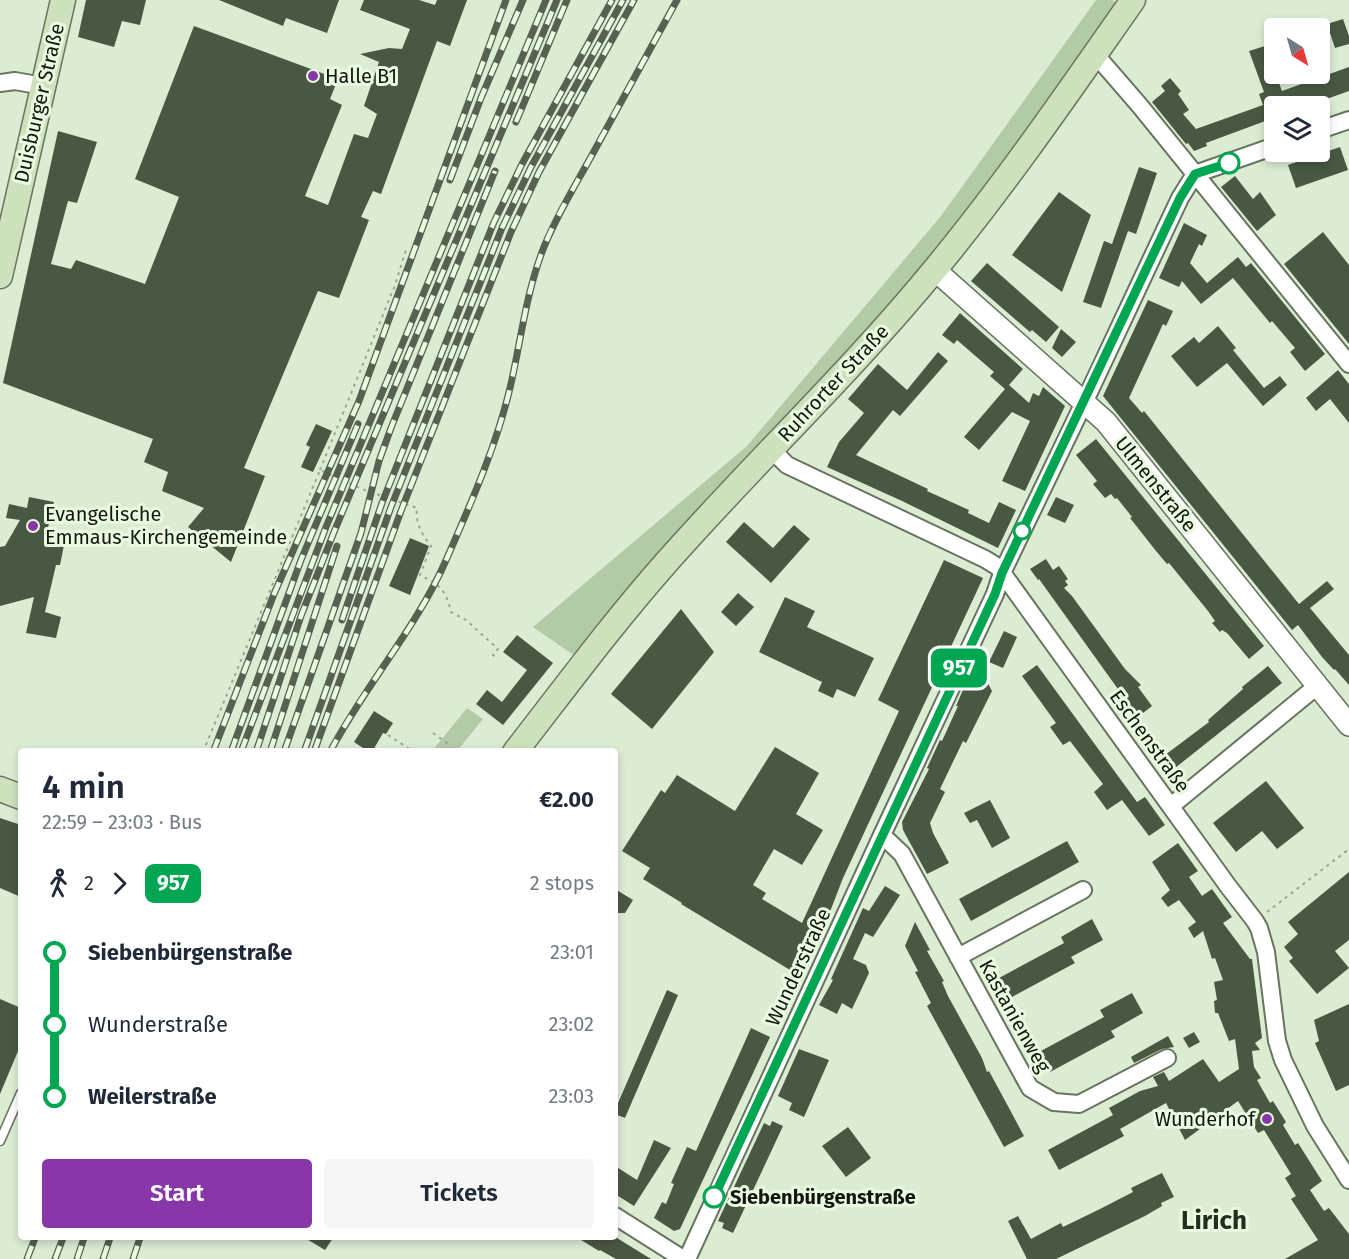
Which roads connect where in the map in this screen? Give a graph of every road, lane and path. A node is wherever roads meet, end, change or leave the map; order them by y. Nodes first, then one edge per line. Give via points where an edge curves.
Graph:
1 (63, 0) edge
2 (1133, 0) edge
3 (1095, 54) junction
4 (0, 83) edge
5 (43, 86) junction
6 (1349, 120) edge
7 (1330, 127) edge
8 (1264, 150) edge
9 (1195, 174) junction
10 (406, 249) dead end
11 (934, 270) junction
12 (0, 276) edge
13 (1349, 364) edge
14 (1084, 401) junction
15 (771, 449) junction
16 (320, 470) junction
17 (1002, 573) junction
18 (497, 658) dead end
19 (1317, 686) junction
20 (1349, 725) edge
21 (433, 733) dead end
22 (388, 735) dead end
23 (450, 745) dead end
24 (205, 748) edge
25 (408, 748) edge
26 (518, 748) edge
27 (0, 789) edge
28 (18, 796) edge
29 (1171, 806) junction
30 (882, 835) junction
31 (1349, 849) edge
32 (1083, 890) dead end
33 (1255, 921) junction
34 (958, 957) junction
35 (1167, 1058) dead end
36 (18, 1100) edge
37 (0, 1141) edge
38 (1349, 1180) edge
39 (618, 1218) edge
40 (685, 1259) edge

1 - 5 main road, Duisburger Straße
2 - 3 main road, Ruhrorter Straße
3 - 9 street
3 - 11 main road, Ruhrorter Straße via 1017,164
4 - 5 street via 15,81
5 - 12 main road, Duisburger Straße
6 - 7 street
8 - 9 street
9 - 13 street
9 - 14 street, Wunderstraße
10 - 16 path
11 - 14 street, Ulmenstraße
11 - 15 main road, Ruhrorter Straße
14 - 17 street, Wunderstraße
14 - 19 street, Ulmenstraße via 1106,422
15 - 17 street, Eschenstraße via 788,465 985,559
15 - 26 main road, Ruhrorter Straße via 664,565
16 - 18 path via 417,508 423,536 431,546 420,575 439,585 451,612 498,649 493,655
16 - 24 path
17 - 29 street, Eschenstraße
17 - 30 street, Wunderstraße
19 - 20 street, Ulmenstraße
19 - 29 street
21 - 23 path
22 - 25 path
27 - 28 main road
29 - 33 street, Eschenstraße
30 - 34 street, Kastanienweg via 903,854
30 - 40 street, Wunderstraße
31 - 33 path
32 - 34 street, Kastanienweg
33 - 38 street, Eschenstraße via 1266,952 1283,1060 1315,1126
34 - 35 street, Kastanienweg via 1030,1088 1054,1102 1079,1104
36 - 37 lane
39 - 40 street

